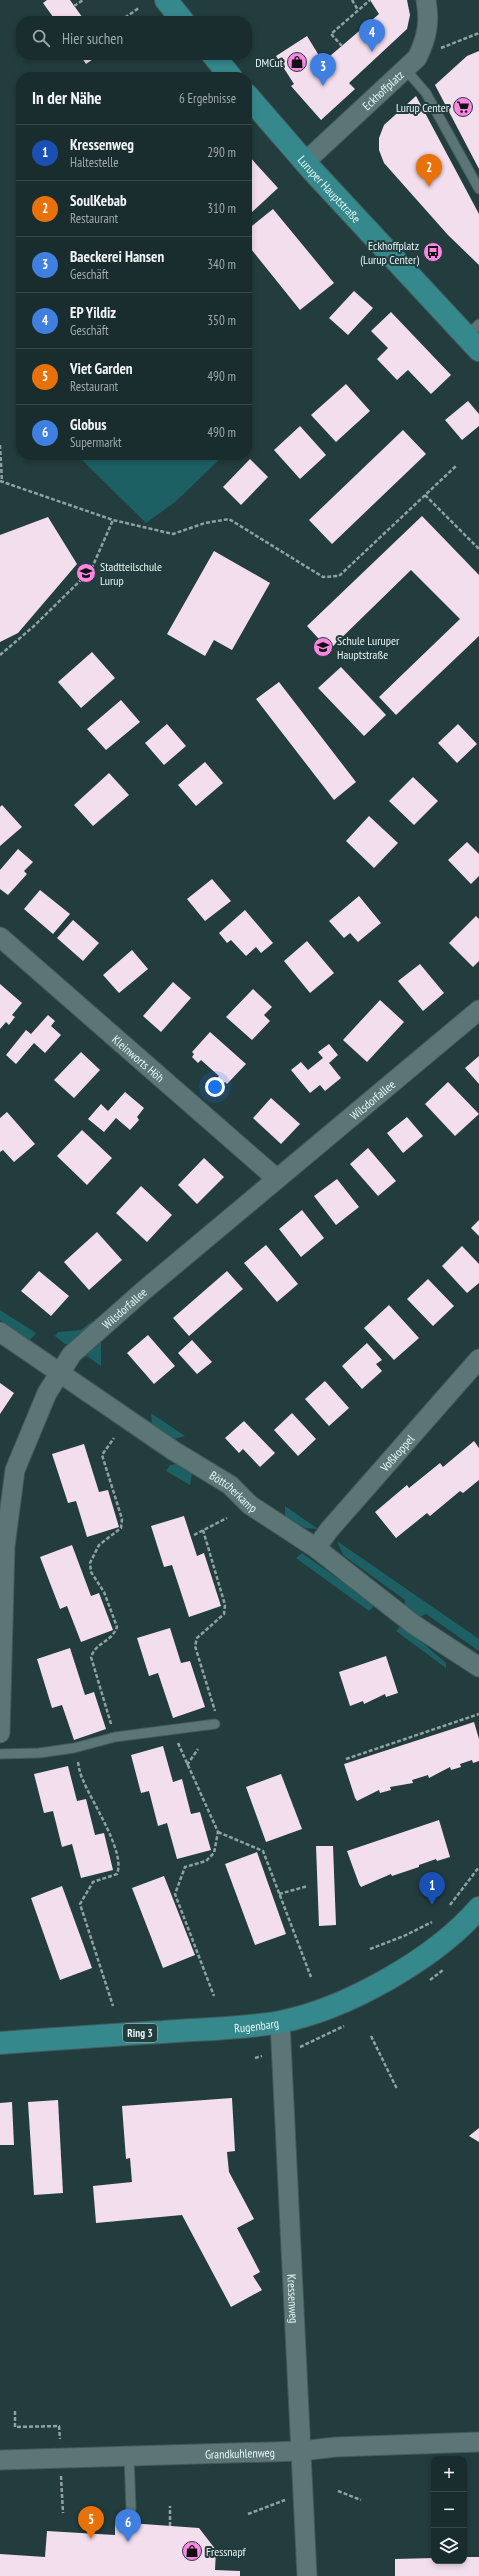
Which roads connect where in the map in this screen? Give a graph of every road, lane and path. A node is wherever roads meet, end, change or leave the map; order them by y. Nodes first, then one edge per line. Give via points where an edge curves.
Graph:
1 (83, 0) edge
2 (166, 0) edge
3 (352, 0) edge
4 (370, 0) edge
5 (426, 0) edge
6 (74, 6) dead end
7 (139, 8) dead end
8 (358, 10) junction
9 (127, 16) edge
10 (179, 16) edge
11 (479, 33) edge
12 (342, 46) dead end
13 (217, 60) edge
14 (411, 64) junction
15 (227, 72) edge
16 (252, 101) edge
17 (305, 162) junction
18 (479, 189) edge
19 (475, 337) edge
20 (0, 445) edge
21 (456, 466) dead end
22 (1, 482) edge
23 (425, 495) junction
24 (113, 520) junction
25 (479, 550) edge
26 (0, 655) edge
27 (0, 937) edge
28 (479, 1010) edge
29 (277, 1178) junction
30 (0, 1332) edge
31 (479, 1359) edge
32 (59, 1373) junction
33 (114, 1438) dead end
34 (227, 1518) dead end
35 (203, 1530) junction
36 (194, 1535) dead end
37 (316, 1548) junction
38 (463, 1658) junction
39 (479, 1667) edge
40 (479, 1674) edge
41 (479, 1714) edge
42 (216, 1724) joint
43 (172, 1730) junction
44 (0, 1733) edge
45 (115, 1737) junction
46 (74, 1748) junction
47 (198, 1749) dead end
48 (0, 1754) edge
49 (346, 1759) dead end
50 (187, 1766) junction
51 (218, 1832) junction
52 (479, 1867) edge
53 (308, 1886) dead end
54 (279, 1894) junction
55 (479, 1908) edge
56 (446, 1909) dead end
57 (434, 1920) dead end
58 (370, 1949) dead end
59 (311, 1977) dead end
60 (214, 1996) dead end
61 (113, 2006) dead end
62 (280, 2022) junction
63 (371, 2036) dead end
64 (0, 2043) edge
65 (396, 2088) dead end
66 (15, 2411) dead end
67 (60, 2441) dead end
68 (479, 2442) edge
69 (301, 2451) junction
70 (129, 2456) junction
71 (0, 2460) edge
72 (61, 2470) dead end
73 (338, 2491) dead end
74 (288, 2500) dead end
75 (361, 2500) dead end
76 (170, 2506) dead end
77 (131, 2509) dead end
78 (63, 2513) dead end
79 (248, 2514) dead end
80 (170, 2526) dead end
81 (307, 2576) edge

1 - 6 path
2 - 10 main road
3 - 8 path
4 - 8 path
5 - 14 street, Eckhoffplatz via 428,25 423,46
7 - 9 path
8 - 12 path via 331,34
11 - 14 path
13 - 15 main road
14 - 17 street, Eckhoffplatz
14 - 18 lane
16 - 17 main road, Luruper Hauptstraße
17 - 19 main road, Luruper Hauptstraße
20 - 22 path
21 - 23 path
22 - 24 path
23 - 24 path via 339,576 323,576 229,519 205,523 173,534
23 - 25 path
24 - 26 path via 91,570 34,626
27 - 29 street, Kleinworts Höh
28 - 29 street, Wilsdorfallee
29 - 32 street, Wilsdorfallee via 113,1317 72,1354
30 - 32 street, Böttcherkamp
31 - 37 street, Voßkoppel
32 - 37 street, Böttcherkamp via 223,1481 250,1505
32 - 44 street, Wilsdorfallee via 30,1429 18,1463 8,1509
33 - 45 path via 102,1456 122,1519 121,1528 99,1545 90,1563 91,1572 104,1592 117,1627 113,1636 94,1648 91,1657
34 - 35 path
35 - 36 path
35 - 42 path via 226,1604 224,1614 197,1638 195,1646 216,1713
37 - 38 street, Böttcherkamp via 413,1624
38 - 39 street, Böttcherkamp
38 - 40 street, Böttcherkamp
41 - 49 path
42 - 43 lane
43 - 45 lane
43 - 50 path
45 - 46 lane
46 - 48 lane via 39,1753
46 - 61 path via 82,1779 109,1830 119,1867 117,1874 94,1882 80,1904
47 - 50 path
50 - 51 path
51 - 54 path via 263,1851
51 - 60 path via 214,1853 206,1861 185,1867 175,1894
52 - 56 path
53 - 54 path
54 - 59 path
55 - 62 main road, Rugenbarg / Ring 3 via 447,1941 393,1976 316,2012
57 - 58 path via 404,1936
62 - 64 main road, Rugenbarg / Ring 3 via 228,2028
62 - 69 street, Kressenweg
63 - 65 path
66 - 67 path via 15,2427 59,2426
68 - 69 street, Grandkuhlenweg via 336,2447
69 - 70 street, Grandkuhlenweg
69 - 81 street, Kressenweg
70 - 71 street, Grandkuhlenweg
70 - 77 lane
72 - 78 path
73 - 75 path
74 - 79 path via 281,2500
76 - 80 path

